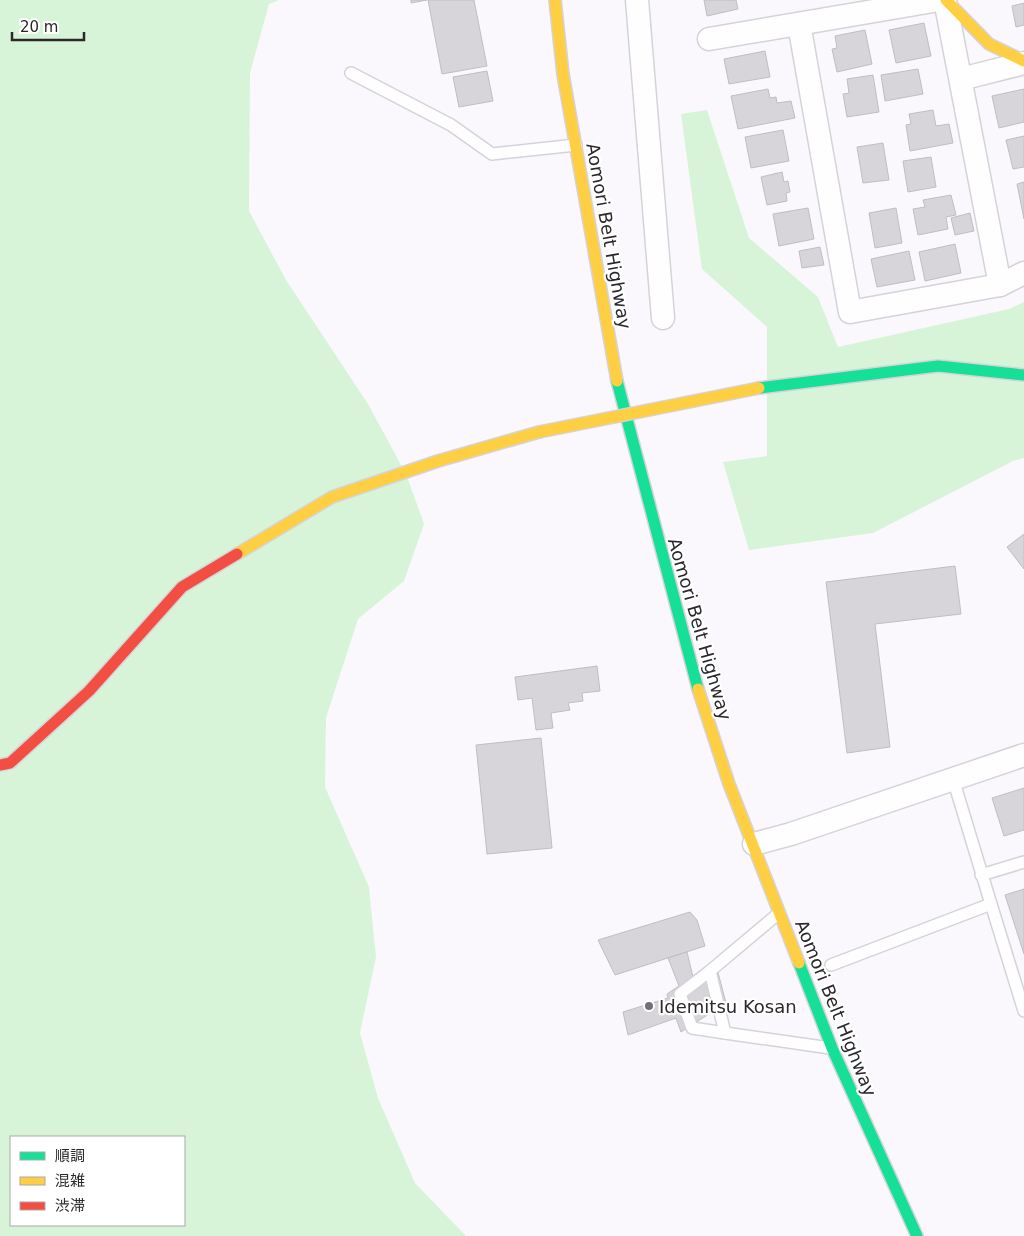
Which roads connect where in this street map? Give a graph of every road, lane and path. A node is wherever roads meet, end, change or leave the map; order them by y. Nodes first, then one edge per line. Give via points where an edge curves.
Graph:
1 (547, 0) edge
2 (555, 0) edge
3 (637, 0) edge
4 (940, 0) edge
5 (946, 0) edge
6 (800, 24) junction
7 (708, 39) dead end
8 (1024, 62) edge
9 (351, 73) dead end
10 (563, 74) junction
11 (961, 79) junction
12 (576, 145) junction
13 (1024, 273) edge
14 (1000, 285) junction
15 (663, 318) dead end
16 (1024, 376) edge
17 (1024, 755) edge
18 (0, 766) edge
19 (953, 779) junction
20 (754, 844) junction
21 (1024, 862) edge
22 (981, 875) junction
23 (991, 904) junction
24 (779, 913) junction
25 (831, 965) dead end
26 (710, 971) junction
27 (1024, 1011) edge
28 (724, 1033) junction
29 (832, 1048) junction
30 (917, 1236) edge

1 - 10 street
2 - 10 main road, Aomori Belt Highway
3 - 15 street
4 - 6 street
5 - 8 main road via 987,44
5 - 11 street
6 - 7 street
6 - 14 street via 850,312
8 - 11 street
9 - 12 lane via 451,125 492,154
10 - 12 main road, Aomori Belt Highway
11 - 14 street
12 - 20 main road, Aomori Belt Highway via 616,376 665,570 703,710
13 - 14 street
16 - 18 main road, bridge via 938,366 759,388 539,432 438,461 332,497 182,587 88,691 10,763
17 - 19 street
19 - 20 street
19 - 22 lane
20 - 24 main road, Aomori Belt Highway
21 - 22 lane
22 - 23 lane
23 - 25 lane
23 - 27 lane
24 - 26 lane
24 - 29 main road, Aomori Belt Highway
26 - 28 lane
26 - 28 lane via 680,994 692,1028
28 - 29 lane
29 - 30 main road, Aomori Belt Highway

